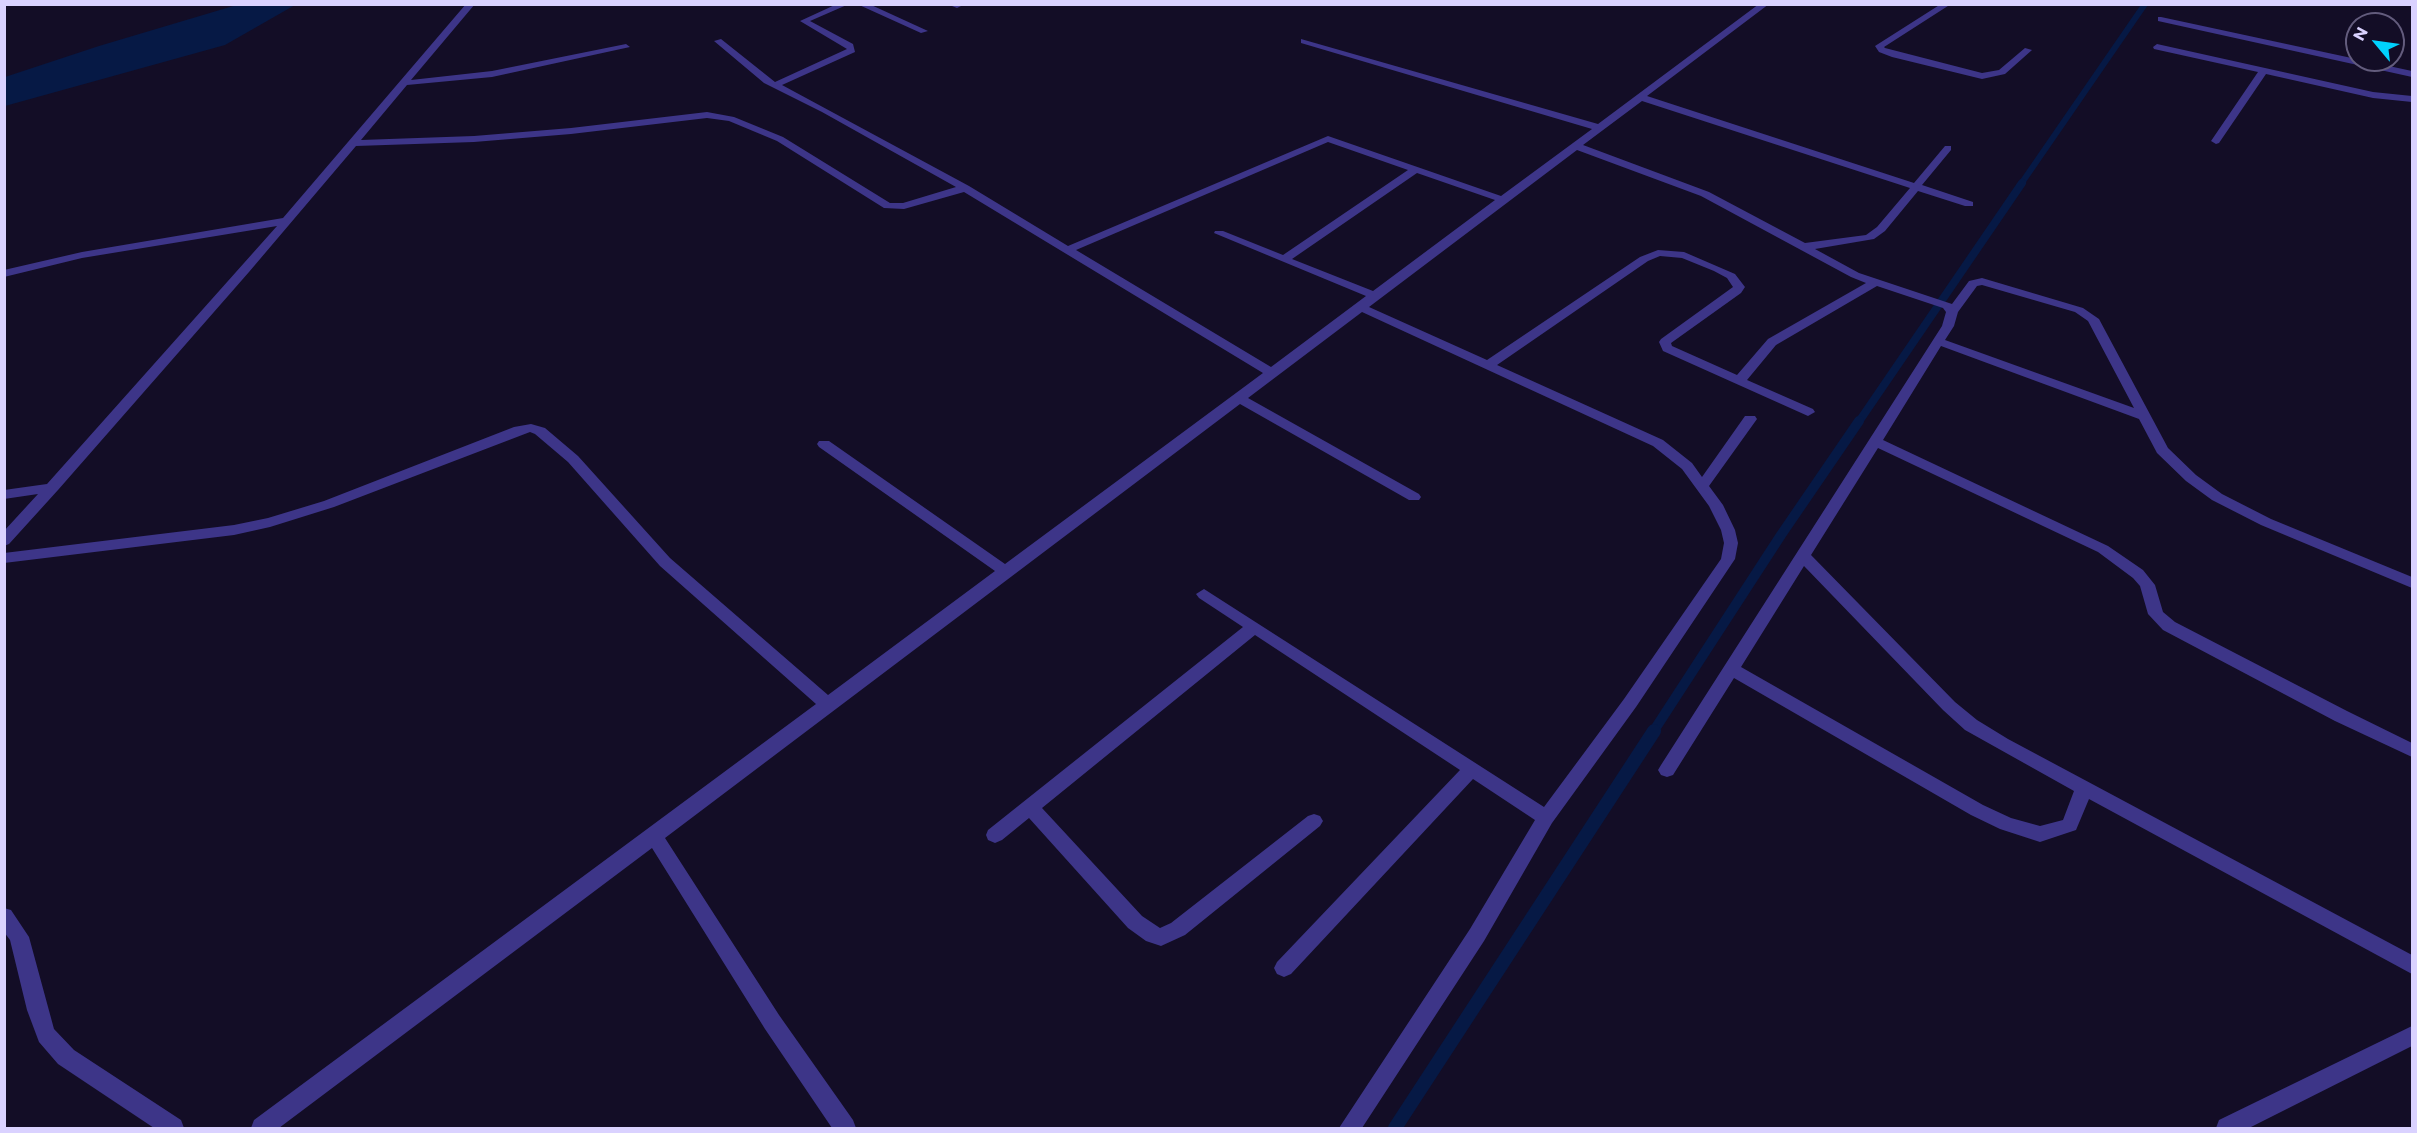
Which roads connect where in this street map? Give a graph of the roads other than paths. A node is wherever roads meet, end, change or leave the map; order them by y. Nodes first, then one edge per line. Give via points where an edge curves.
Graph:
1 (471, 4) edge
2 (845, 4) edge
3 (861, 4) edge
4 (1765, 4) edge
5 (1947, 4) edge
6 (2161, 19) dead end
7 (924, 31) dead end
8 (718, 41) dead end
9 (1304, 41) dead end
10 (626, 47) dead end
11 (2157, 47) dead end
12 (2028, 50) dead end
13 (2263, 71) junction
14 (2412, 74) edge
15 (404, 83) junction
16 (775, 85) junction
17 (1640, 97) junction
18 (2412, 99) edge
19 (1600, 128) junction
20 (2216, 141) dead end
21 (353, 143) junction
22 (1576, 146) junction
23 (1948, 148) dead end
24 (1416, 168) junction
25 (965, 188) junction
26 (1917, 188) junction
27 (1504, 200) junction
28 (1969, 204) dead end
29 (286, 221) junction
30 (1219, 232) dead end
31 (1803, 247) junction
32 (1067, 250) junction
33 (1284, 259) junction
34 (4, 274) edge
35 (1874, 283) junction
36 (1375, 296) junction
37 (1360, 307) junction
38 (1950, 309) junction
39 (1938, 341) junction
40 (1488, 365) junction
41 (1272, 373) junction
42 (1738, 381) junction
43 (1239, 398) junction
44 (1808, 412) dead end
45 (2142, 416) junction
46 (1750, 419) dead end
47 (1875, 441) junction
48 (824, 444) dead end
49 (52, 487) junction
50 (1702, 487) junction
51 (4, 495) edge
52 (1414, 497) dead end
53 (4, 541) edge
54 (1802, 555) junction
55 (4, 558) edge
56 (1006, 572) junction
57 (2412, 583) edge
58 (1204, 594) dead end
59 (1254, 627) junction
60 (1731, 669) junction
61 (828, 705) junction
62 (2412, 750) edge
63 (1471, 770) junction
64 (1667, 770) dead end
65 (2084, 788) junction
66 (1030, 807) junction
67 (1545, 818) junction
68 (1314, 820) dead end
69 (654, 836) junction
70 (995, 836) dead end
71 (4, 916) edge
72 (2412, 965) edge
73 (1284, 968) dead end
74 (2412, 1036) edge
75 (173, 1128) edge
76 (262, 1128) edge
77 (845, 1128) edge
78 (1350, 1128) edge
79 (2227, 1128) edge

1 - 15 street
2 - 16 street via 804,21 852,50
3 - 7 street
4 - 17 street
5 - 12 street via 1879,46 1895,55 1982,76 2002,72
6 - 14 street
8 - 16 street via 756,75
9 - 19 street
10 - 15 street via 492,74
11 - 13 street
13 - 18 street
13 - 20 street
15 - 21 street
16 - 25 street
17 - 19 street
17 - 26 street
19 - 22 street
21 - 25 street via 474,140 707,115 731,119 780,139 888,206 904,206
21 - 29 street
22 - 27 street
22 - 31 street via 1705,194
23 - 26 street
24 - 27 street
24 - 32 street via 1325,140
24 - 33 street
25 - 32 street
26 - 28 street
26 - 31 street via 1870,237
27 - 36 street
29 - 34 street via 82,255
29 - 49 street
30 - 33 street
31 - 35 street
32 - 41 street
33 - 36 street
35 - 38 street
35 - 42 street via 1772,342
36 - 37 street
37 - 40 street
37 - 41 street
38 - 39 street via 1948,326
38 - 45 street via 1973,283 1982,281 2079,310 2093,319
39 - 45 street
39 - 47 street
40 - 42 street via 1644,259 1670,253 1718,268 1739,287 1665,342 1667,348
40 - 50 street via 1658,443 1687,466
41 - 43 street
42 - 44 street
43 - 52 street
43 - 56 street
45 - 57 street via 2162,450 2217,497 2266,522
46 - 50 street
47 - 54 street
47 - 62 street via 2103,549 2138,574 2147,585 2156,614 2169,626
48 - 56 street
49 - 51 street
49 - 53 street
50 - 67 street via 1728,530 1728,559 1630,703
54 - 60 street
54 - 65 street via 1964,719
55 - 61 street via 234,530 270,522 329,504 531,428 573,459 688,584
56 - 61 street
58 - 59 street
59 - 63 street
59 - 66 street
60 - 64 street
60 - 65 street via 2006,824 2040,834 2070,825
61 - 69 street
63 - 67 street
63 - 73 street
65 - 72 street
66 - 68 street via 1135,922 1161,937 1178,929
66 - 70 street
67 - 78 street via 1476,934
69 - 76 street
69 - 77 street via 772,1022
71 - 75 street via 19,937 46,1035 66,1058
74 - 79 street

